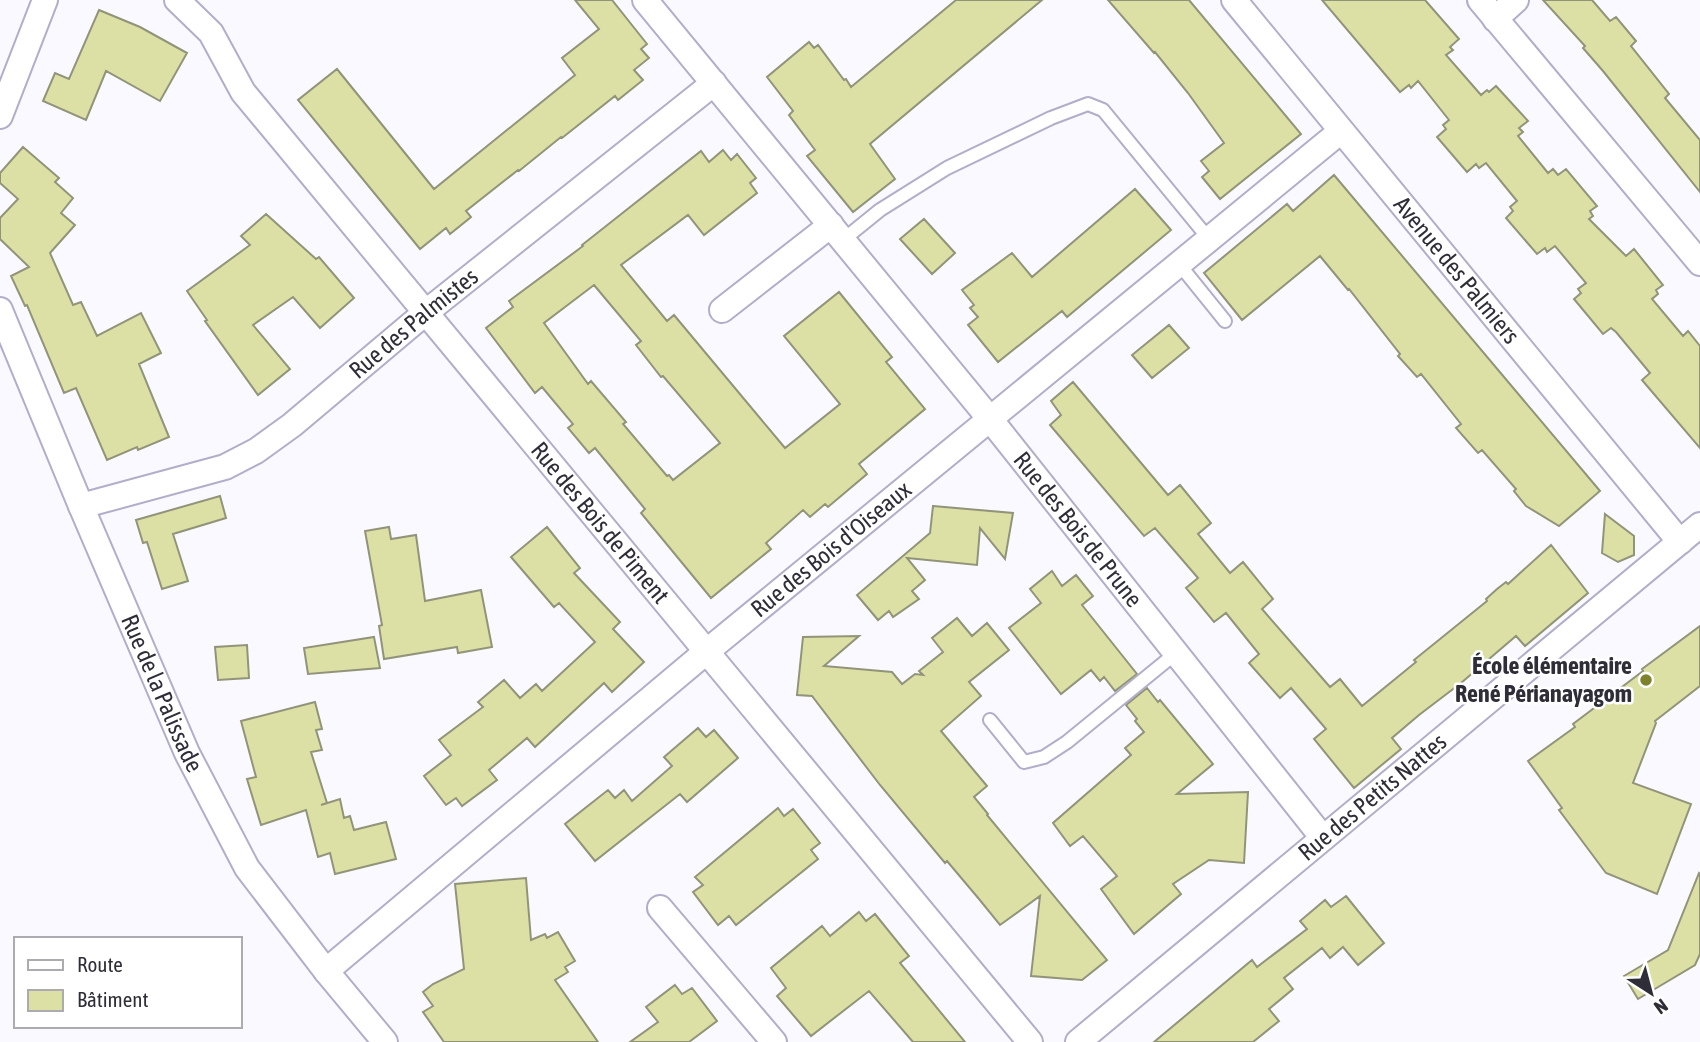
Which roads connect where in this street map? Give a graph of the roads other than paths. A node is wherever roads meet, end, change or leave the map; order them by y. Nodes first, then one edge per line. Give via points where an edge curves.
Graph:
1 (46, 0) edge
2 (177, 0) edge
3 (645, 0) edge
4 (1516, 0) edge
5 (1244, 4) edge
6 (1487, 9) edge
7 (714, 83) junction
8 (0, 116) edge
9 (1341, 131) junction
10 (837, 232) junction
11 (1209, 239) junction
12 (1700, 263) edge
13 (1179, 264) junction
14 (0, 310) edge
15 (722, 310) dead end
16 (425, 313) junction
17 (1225, 321) dead end
18 (990, 419) junction
19 (81, 506) junction
20 (1700, 525) edge
21 (1680, 542) junction
22 (706, 652) junction
23 (1175, 653) junction
24 (990, 720) dead end
25 (1323, 838) junction
26 (660, 908) dead end
27 (326, 971) junction
28 (385, 1042) edge
29 (774, 1042) edge
30 (1030, 1042) edge
31 (1078, 1042) edge

1 - 8 street
2 - 16 street, Rue des Bois de Piment via 211,33 243,92
3 - 7 street, Rue des Bois de Prune
4 - 6 street
5 - 9 street, Avenue des Palmiers
6 - 12 street
7 - 10 street, Rue des Bois de Prune
7 - 16 street, Rue des Palmistes
9 - 11 street, Rue des Bois d'Oiseaux
9 - 21 street, Avenue des Palmiers
10 - 11 lane via 947,168 1088,104 1103,110
10 - 15 street
10 - 18 street, Rue des Bois de Prune
11 - 13 street, Rue des Bois d'Oiseaux
13 - 17 lane
13 - 18 street, Rue des Bois d'Oiseaux
14 - 19 street, Rue de la Palissade
16 - 19 street, Rue des Palmistes via 257,451 225,467
16 - 22 street, Rue des Bois de Piment
18 - 22 street, Rue des Bois d'Oiseaux
18 - 23 street, Rue des Bois de Prune
19 - 27 street, Rue de la Palissade via 187,753 247,868
20 - 21 street, Rue des Petits Nattes
21 - 25 street, Rue des Petits Nattes
22 - 27 street, Rue des Bois d'Oiseaux
22 - 30 street, Rue des Bois de Piment
23 - 24 lane via 1044,757 1024,762
23 - 25 street, Rue des Bois de Prune
25 - 31 street, Rue des Petits Nattes
26 - 29 street
27 - 28 street, Rue de la Palissade

